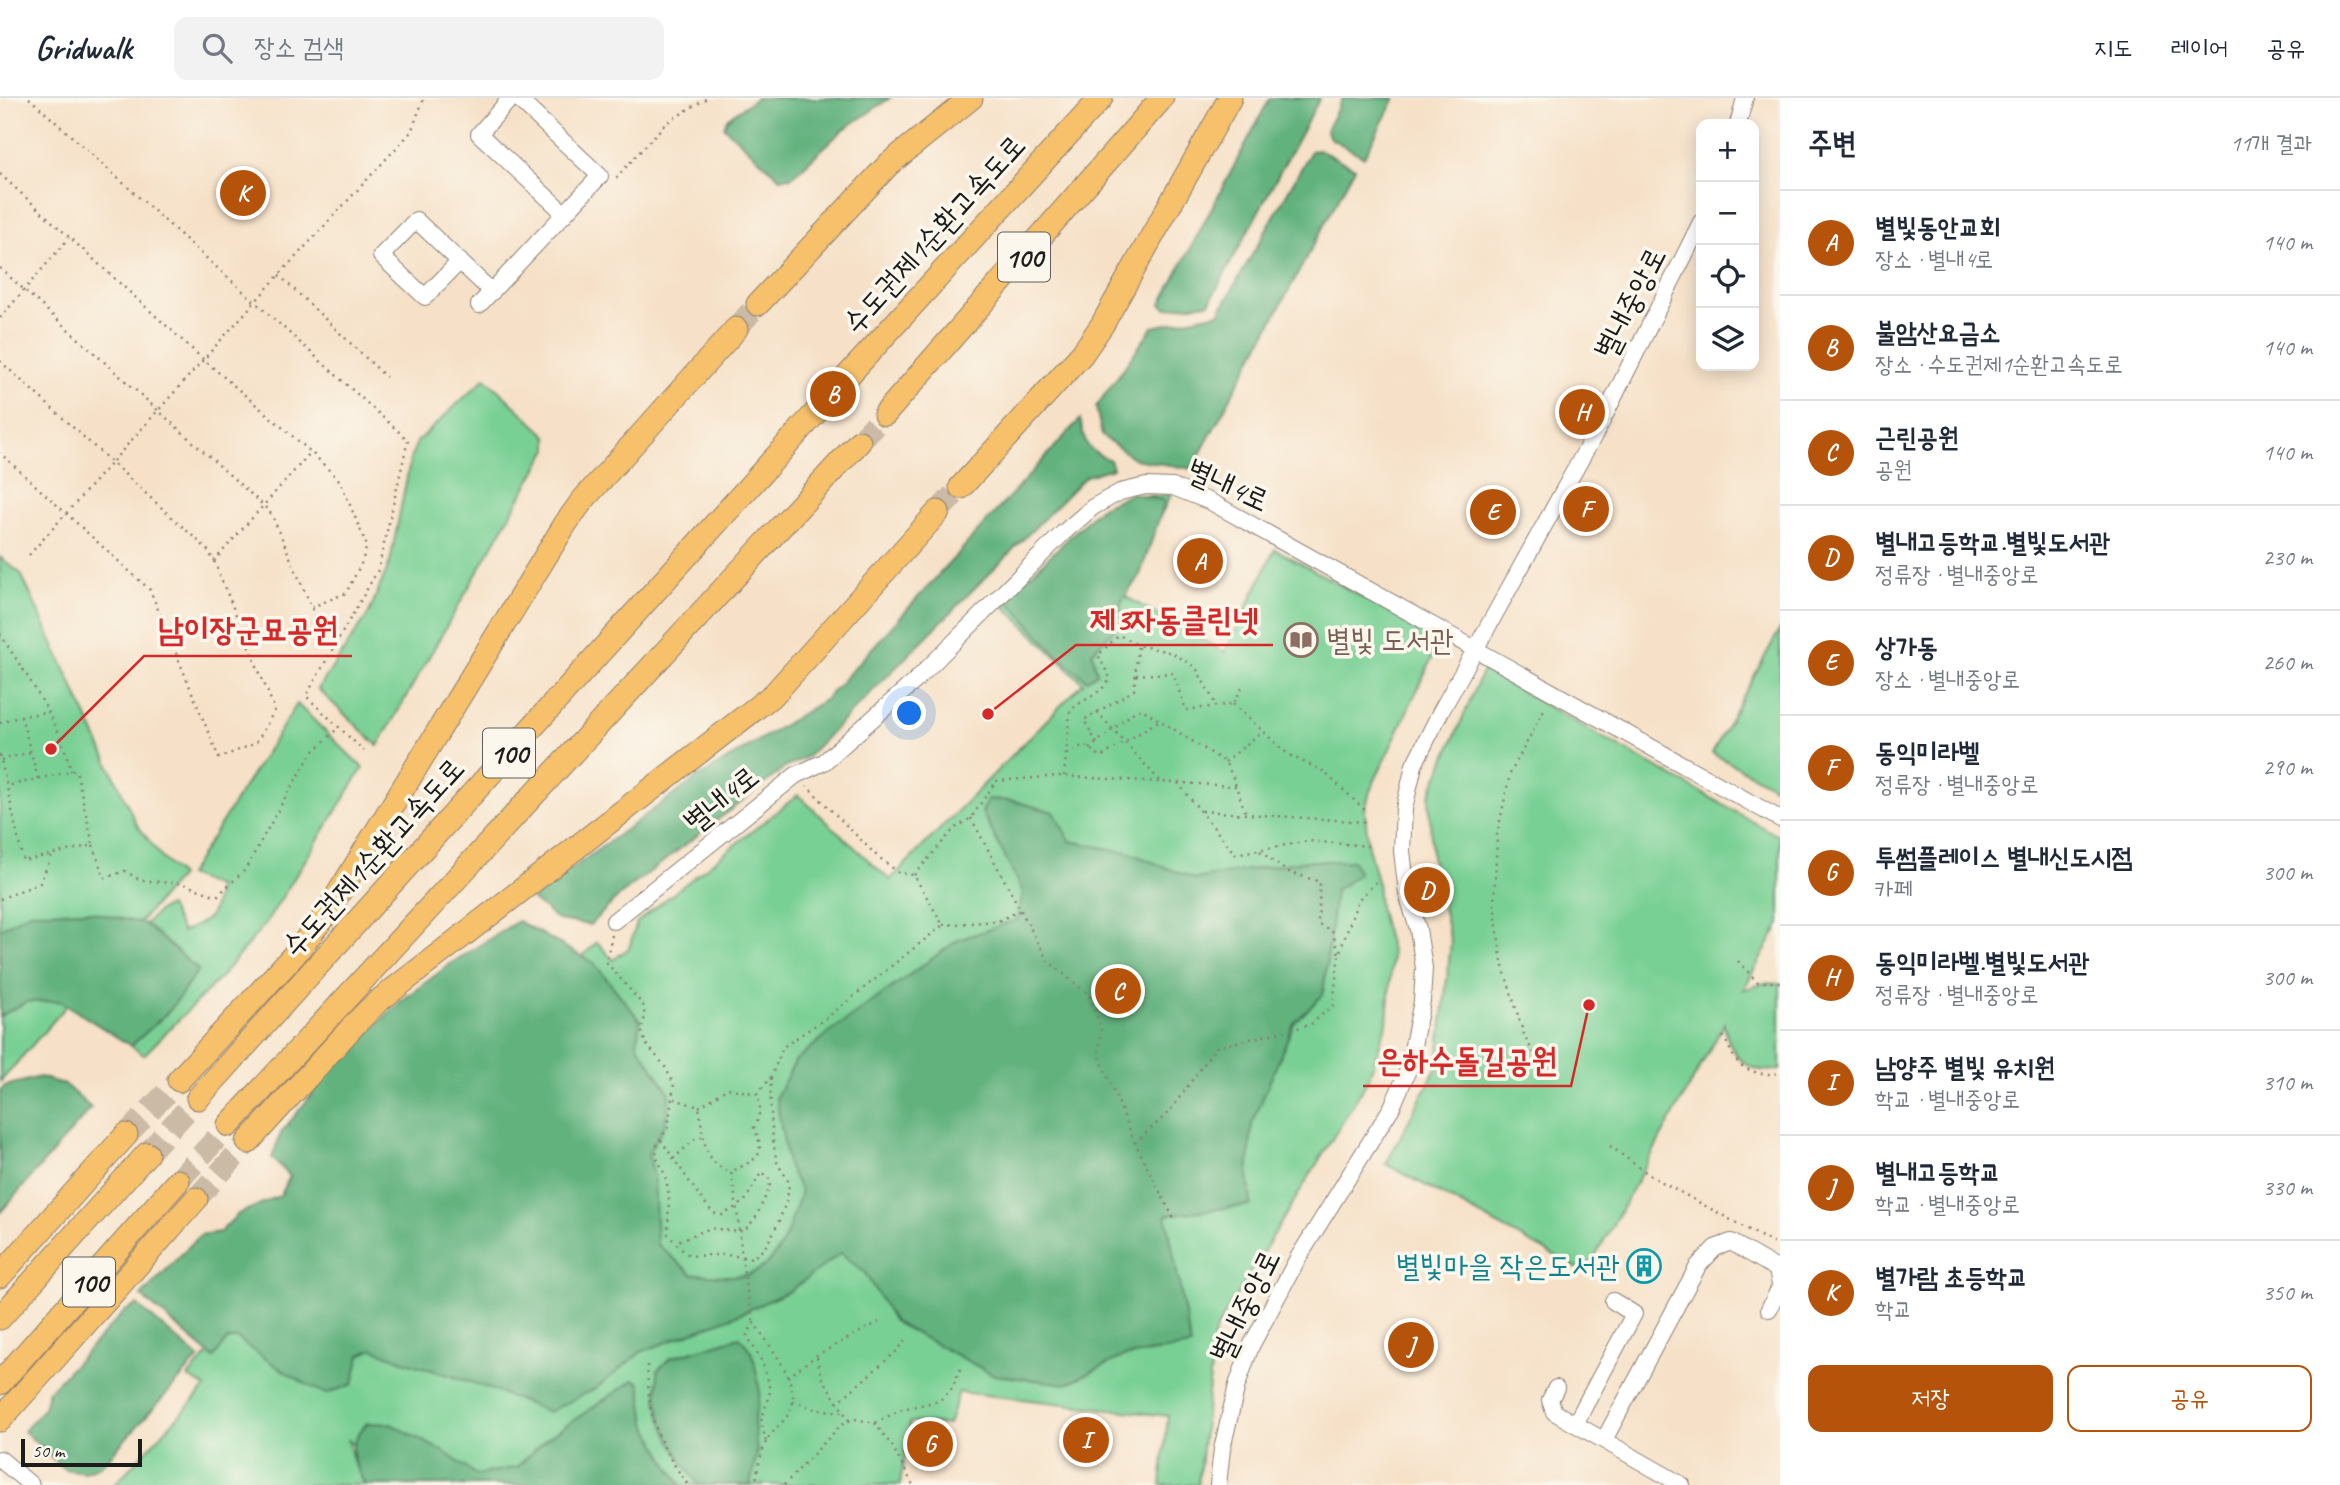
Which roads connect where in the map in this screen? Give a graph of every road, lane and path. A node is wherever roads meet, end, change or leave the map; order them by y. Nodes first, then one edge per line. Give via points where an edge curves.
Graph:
1 (29, 98) edge
2 (417, 98) edge
3 (511, 98) edge
4 (517, 98) edge
5 (707, 98) edge
6 (971, 98) edge
7 (1101, 98) edge
8 (1162, 98) edge
9 (1230, 98) edge
10 (1745, 98) edge
11 (423, 100) edge
12 (1739, 119) edge
13 (0, 174) edge
14 (614, 179) dead end
15 (565, 214) junction
16 (1696, 232) edge
17 (70, 237) junction
18 (460, 261) junction
19 (0, 268) edge
20 (279, 275) junction
21 (24, 290) junction
22 (492, 292) junction
23 (256, 301) junction
24 (758, 304) tunnel mouth
25 (479, 305) dead end
26 (0, 318) edge
27 (736, 329) tunnel mouth
28 (204, 359) junction
29 (0, 361) edge
30 (386, 377) dead end
31 (843, 381) tunnel mouth
32 (820, 408) tunnel mouth
33 (158, 411) junction
34 (885, 414) tunnel mouth
35 (859, 442) tunnel mouth
36 (311, 452) junction
37 (0, 453) edge
38 (111, 463) junction
39 (961, 487) tunnel mouth
40 (263, 505) junction
41 (938, 512) tunnel mouth
42 (66, 513) junction
43 (29, 555) dead end
44 (214, 561) junction
45 (312, 607) junction
46 (319, 625) dead end
47 (0, 634) edge
48 (1139, 645) junction
49 (1476, 650) junction
50 (1136, 676) junction
51 (1242, 688) dead end
52 (1216, 705) junction
53 (1233, 705) junction
54 (1546, 706) dead end
55 (50, 712) junction
56 (1097, 712) junction
57 (21, 716) junction
58 (1160, 720) junction
59 (0, 723) edge
60 (339, 727) junction
61 (1113, 730) junction
62 (1263, 732) junction
63 (1097, 743) junction
64 (1125, 743) junction
65 (1089, 749) junction
66 (364, 751) dead end
67 (31, 752) junction
68 (1065, 755) junction
69 (1, 757) edge
70 (1225, 762) junction
71 (71, 771) junction
72 (796, 775) junction
73 (1064, 776) junction
74 (38, 779) junction
75 (1161, 782) junction
76 (1178, 783) junction
77 (7, 786) junction
78 (1236, 786) junction
79 (1365, 810) dead end
80 (1200, 811) junction
81 (1246, 814) junction
82 (1774, 816) edge
83 (971, 818) junction
84 (1366, 822) dead end
85 (93, 845) junction
86 (1368, 846) dead end
87 (1259, 850) junction
88 (52, 854) junction
89 (914, 875) junction
90 (1377, 881) dead end
91 (0, 899) edge
92 (1021, 910) junction
93 (614, 921) joint
94 (943, 925) junction
95 (1339, 954) junction
96 (1738, 961) dead end
97 (1780, 982) edge
98 (1723, 1036) dead end
99 (1545, 1071) dead end
100 (1780, 1073) edge
101 (771, 1077) junction
102 (179, 1080) tunnel mouth
103 (757, 1094) junction
104 (198, 1098) tunnel mouth
105 (673, 1098) junction
106 (699, 1107) junction
107 (229, 1125) tunnel mouth
108 (126, 1135) tunnel mouth
109 (705, 1136) junction
110 (660, 1139) junction
111 (248, 1142) tunnel mouth
112 (1135, 1143) junction
113 (1610, 1146) dead end
114 (147, 1154) tunnel mouth
115 (673, 1159) junction
116 (731, 1172) junction
117 (178, 1181) tunnel mouth
118 (196, 1199) tunnel mouth
119 (738, 1206) junction
120 (1174, 1219) dead end
121 (739, 1233) junction
122 (675, 1242) junction
123 (1780, 1247) edge
124 (741, 1257) junction
125 (0, 1276) edge
126 (1777, 1295) edge
127 (1613, 1301) dead end
128 (0, 1318) edge
129 (879, 1322) dead end
130 (754, 1323) junction
131 (906, 1339) dead end
132 (817, 1355) junction
133 (647, 1365) dead end
134 (962, 1366) dead end
135 (788, 1377) junction
136 (0, 1383) edge
137 (1556, 1388) dead end
138 (793, 1401) junction
139 (837, 1403) junction
140 (843, 1412) junction
141 (6, 1413) edge
142 (850, 1422) junction
143 (875, 1423) junction
144 (1575, 1424) junction
145 (1604, 1440) junction
146 (766, 1442) junction
147 (0, 1460) edge
148 (31, 1485) edge
149 (688, 1485) edge
150 (756, 1485) edge
151 (784, 1485) edge
152 (913, 1485) edge
153 (1219, 1485) edge
154 (1682, 1485) edge

1 - 23 path
2 - 11 path
3 - 15 street via 479,134
4 - 15 street via 600,176
5 - 14 path via 666,123
6 - 24 highway via 889,164
7 - 31 highway, 수도권제1순환고속도로 / 100
8 - 34 highway, 100
9 - 39 highway via 1082,354
10 - 12 street
11 - 20 path via 411,132
13 - 17 path
15 - 22 street
16 - 49 street, 별내중앙로 via 1602,421
17 - 21 path
17 - 28 path
18 - 18 street via 416,219 382,256 425,297
18 - 22 street
19 - 21 path
20 - 23 path
20 - 30 path
21 - 26 path
21 - 33 path
22 - 25 street
23 - 28 path
23 - 60 path via 408,440 378,570 306,695
27 - 102 highway via 582,501 324,917
28 - 33 path
28 - 36 path
29 - 38 path
32 - 104 highway, 수도권제1순환고속도로 / 100
33 - 38 path
33 - 40 path
35 - 107 highway, 100
36 - 40 path
36 - 45 path via 340,481 368,546 346,593
37 - 42 path
38 - 42 path
38 - 44 path via 207,549
40 - 44 path
40 - 45 path via 272,515
41 - 111 highway via 774,694 376,1003
42 - 43 path
42 - 44 path via 150,590 219,758 257,743 275,710
45 - 46 path
47 - 55 path
48 - 50 path
48 - 52 path via 1173,653 1196,668
48 - 68 path via 1119,635 1098,655 1110,678 1107,686 1070,711
49 - 72 street, 별내4로 via 1211,502 1173,487 1146,486 1120,492 1093,507 915,681 824,762
49 - 82 street, 별내4로
49 - 153 street, 별내중앙로 via 1414,765 1404,809 1402,852 1423,979 1408,1070 1392,1107 1298,1258 1251,1346 1222,1450
50 - 52 path via 1173,673 1186,710
50 - 56 path via 1134,690
51 - 53 path
52 - 53 path
53 - 62 path
54 - 99 path via 1510,774 1497,835 1494,904 1502,963 1525,1038
55 - 57 path
55 - 71 path
56 - 61 path
56 - 63 path via 1084,720
57 - 59 path
57 - 67 path
58 - 61 path via 1142,709
58 - 64 path
58 - 70 path
60 - 66 path
60 - 85 path via 313,753 245,870 217,896 183,884 140,880 125,871 104,878
61 - 63 path
61 - 64 path
62 - 70 path
62 - 79 path via 1289,755 1323,771
63 - 65 path
64 - 65 path via 1101,757
64 - 75 path
65 - 68 path via 1084,745
67 - 69 path
67 - 74 path
68 - 73 path
69 - 77 path
70 - 78 path
71 - 74 path
71 - 85 path via 76,770
72 - 89 path via 876,855 898,873
72 - 93 street, 별내4로
73 - 75 path
73 - 83 path via 996,781
74 - 77 path
75 - 76 path
76 - 78 path
76 - 80 path
77 - 88 path via 23,861
78 - 81 path
80 - 81 path
80 - 87 path via 1235,855
81 - 84 path
83 - 89 path via 954,829
83 - 92 path
85 - 88 path
86 - 87 path via 1309,841
87 - 95 path via 1286,871 1320,882 1318,924 1332,931
88 - 91 path via 40,883
89 - 94 path
90 - 95 path via 1358,900
92 - 94 path via 998,921
92 - 112 path via 1048,961 1089,995 1101,1028 1098,1055
93 - 105 path via 606,962 643,1005 641,1030 674,1084
94 - 101 path via 783,1047
95 - 112 path via 1333,1005 1310,1025 1216,1048 1169,1112
96 - 97 path via 1757,982
98 - 100 path via 1736,1061 1748,1069
101 - 103 path
101 - 124 path via 776,1162 789,1184 788,1198 765,1247 753,1258
103 - 106 path via 728,1088
103 - 116 path via 760,1118 754,1128 762,1144 760,1152
105 - 106 path
105 - 110 path via 668,1127
106 - 109 path
108 - 125 highway
109 - 115 path
109 - 116 path via 709,1158 718,1168
110 - 115 path
110 - 122 path via 656,1156 669,1195 668,1234
112 - 120 path
113 - 123 path via 1658,1179
114 - 128 highway, 100
115 - 119 path via 713,1213 723,1215
116 - 119 path
117 - 136 highway, 100
118 - 141 highway
119 - 121 path
119 - 121 path via 761,1173 768,1175 771,1186 756,1217
121 - 122 path via 711,1228
121 - 124 path
122 - 124 path via 695,1258
124 - 130 path
126 - 145 street via 1777,1269 1731,1242 1715,1248 1698,1266
127 - 144 street via 1634,1314
129 - 132 path
130 - 135 path
130 - 146 path via 747,1335 762,1362 769,1392 761,1420
131 - 139 path
132 - 135 path
132 - 139 path via 821,1376
133 - 149 path via 652,1422
134 - 143 path via 951,1390 939,1401 902,1409
135 - 138 path
137 - 144 street via 1550,1400 1554,1412
138 - 140 path
138 - 146 path
139 - 140 path
140 - 142 path
142 - 143 path
142 - 151 path via 841,1425
143 - 152 path
144 - 145 street
145 - 154 street
146 - 150 path
147 - 148 street

